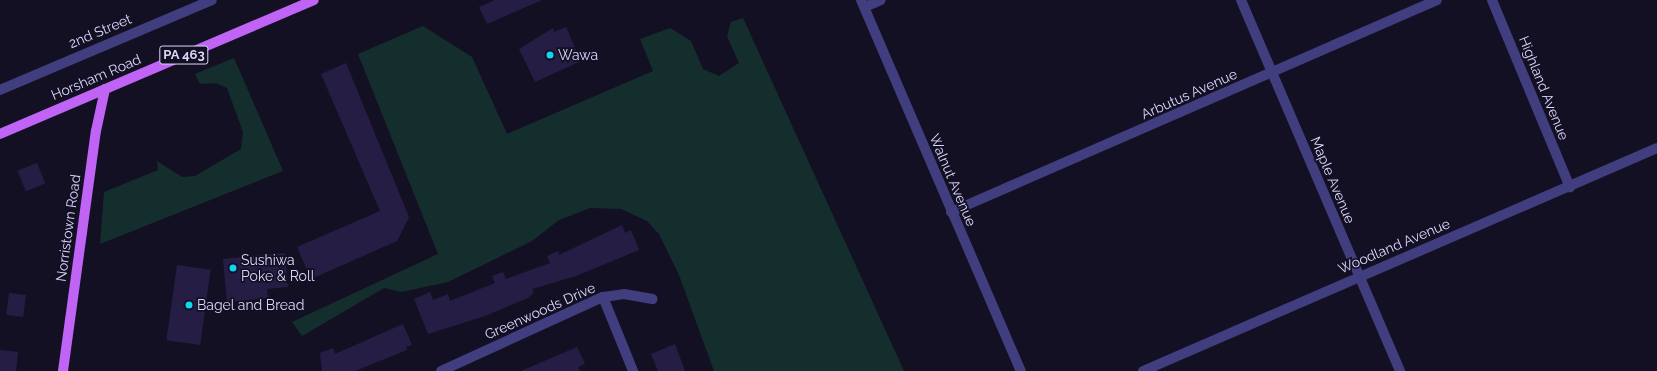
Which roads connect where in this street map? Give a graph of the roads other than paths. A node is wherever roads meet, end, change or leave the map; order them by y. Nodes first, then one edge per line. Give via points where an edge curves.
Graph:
1 (212, 0) edge
2 (314, 0) edge
3 (881, 0) edge
4 (1241, 0) edge
5 (1437, 0) edge
6 (1492, 0) edge
7 (863, 4) edge
8 (1272, 72) junction
9 (105, 89) junction
10 (0, 90) edge
11 (0, 134) edge
12 (1657, 148) edge
13 (1570, 187) junction
14 (951, 212) junction
15 (1358, 277) junction
16 (603, 297) junction
17 (653, 299) dead end
18 (63, 371) edge
19 (441, 371) edge
20 (633, 371) edge
21 (1021, 371) edge
22 (1143, 371) edge
23 (1400, 371) edge

1 - 10 street, 2nd Street
2 - 9 main road, Horsham Road / PA 463
3 - 7 street
4 - 8 street, Maple Avenue
5 - 8 street, Arbutus Avenue
6 - 13 street, Highland Avenue
7 - 14 street, Walnut Avenue
8 - 14 street, Arbutus Avenue
8 - 15 street, Maple Avenue
9 - 11 main road, Horsham Road / PA 463
9 - 18 main road, Norristown Road
12 - 13 street, Woodland Avenue
13 - 15 street, Woodland Avenue
14 - 21 street, Walnut Avenue
15 - 22 street, Woodland Avenue
15 - 23 street, Maple Avenue
16 - 17 street, Greenwoods Drive via 624,294
16 - 19 street, Greenwoods Drive
16 - 20 street

